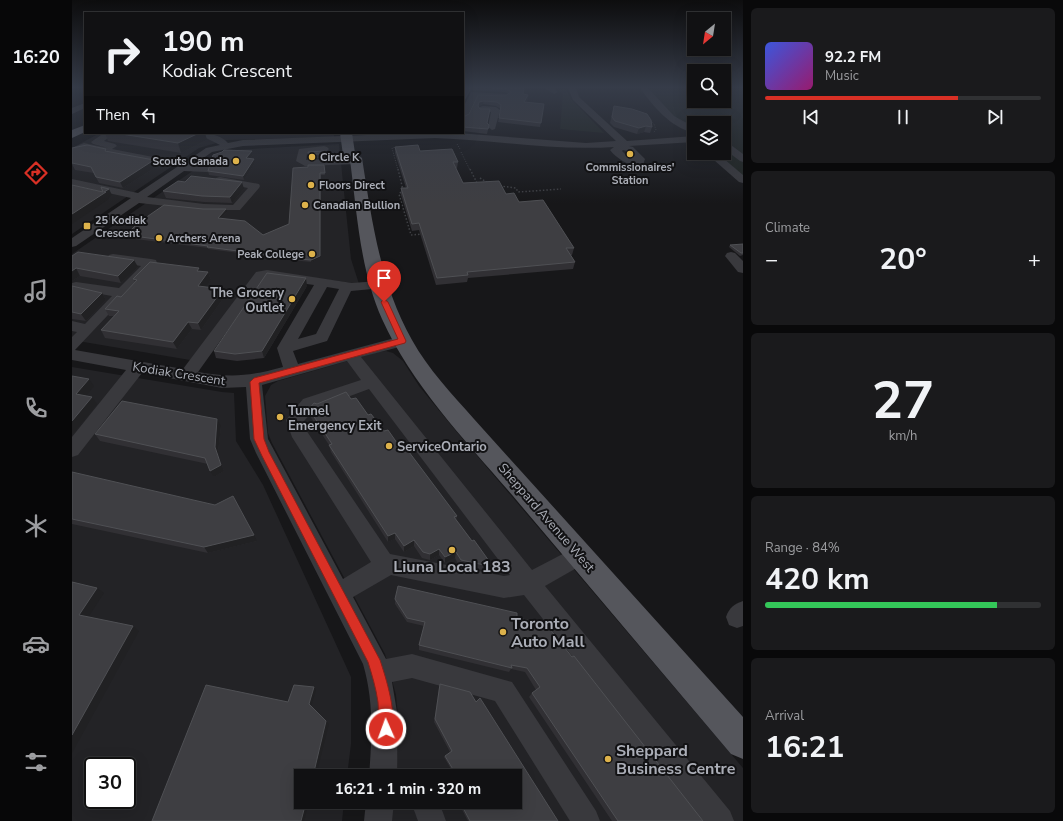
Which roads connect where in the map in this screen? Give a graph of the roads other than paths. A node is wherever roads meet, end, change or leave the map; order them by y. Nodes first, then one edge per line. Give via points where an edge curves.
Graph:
1 (605, 126) edge
2 (84, 128) edge
3 (72, 134) edge
4 (108, 134) edge
5 (204, 134) edge
6 (228, 134) edge
7 (257, 134) edge
8 (285, 137) edge
9 (687, 139) edge
10 (352, 145) edge
11 (622, 145) junction
12 (225, 146) junction
13 (320, 146) junction
14 (731, 150) edge
15 (72, 151) edge
16 (743, 159) edge
17 (719, 160) edge
18 (335, 162) junction
19 (633, 162) dead end
20 (320, 163) junction
21 (186, 165) junction
22 (223, 171) edge
23 (172, 175) junction
24 (743, 180) edge
25 (72, 182) edge
26 (72, 189) edge
27 (136, 199) junction
28 (74, 244) edge
29 (98, 256) edge
30 (731, 256) dead end
31 (743, 269) edge
32 (323, 282) junction
33 (378, 285) junction
34 (76, 286) edge
35 (347, 286) junction
36 (122, 293) junction
37 (72, 326) edge
38 (88, 329) junction
39 (402, 341) junction
40 (72, 346) edge
41 (285, 348) junction
42 (72, 355) edge
43 (351, 355) junction
44 (138, 367) junction
45 (292, 371) junction
46 (187, 375) junction
47 (254, 382) junction
48 (372, 382) junction
49 (72, 450) edge
50 (580, 555) junction
51 (386, 566) junction
52 (529, 583) junction
53 (339, 593) junction
54 (378, 673) junction
55 (743, 742) edge
56 (383, 769) edge
57 (379, 809) edge
58 (428, 809) edge
59 (378, 821) edge
60 (432, 821) edge
61 (586, 821) edge
62 (720, 821) edge

1 - 11 street
2 - 3 main road
4 - 21 street via 96,142
5 - 12 street via 221,141
6 - 7 street
8 - 12 street
8 - 13 street
9 - 11 street
10 - 11 street via 452,135 586,146
10 - 13 street
10 - 18 street
10 - 33 main road, Sheppard Avenue West via 370,254
11 - 19 street via 615,150
12 - 21 street via 209,150
13 - 18 street via 335,150
13 - 20 street
13 - 20 street via 302,151 301,161
14 - 16 street
15 - 21 street via 84,146
17 - 24 street
18 - 20 street
21 - 22 street
21 - 23 street
23 - 27 street
23 - 27 street via 254,186 236,208
25 - 27 street
26 - 27 street
27 - 28 street
29 - 36 street via 151,263
30 - 31 street
32 - 35 street
32 - 41 street
32 - 46 street via 267,274 259,276
33 - 35 street
33 - 39 main road, Sheppard Avenue West
34 - 36 street
35 - 41 street via 322,337
36 - 38 street
37 - 38 street
38 - 40 street
39 - 43 street, Kodiak Crescent
39 - 50 main road, Sheppard Avenue West via 428,379
41 - 45 street
42 - 44 street, Kodiak Crescent
43 - 45 street, Kodiak Crescent
43 - 48 street
44 - 46 street, Kodiak Crescent
44 - 49 street
45 - 47 street, Kodiak Crescent
46 - 47 street, Kodiak Crescent via 222,382
47 - 53 street via 259,439
48 - 51 street via 309,404 295,420 298,432
48 - 52 street
50 - 52 street
50 - 55 main road, Sheppard Avenue West
51 - 52 street via 389,564 504,587
51 - 53 street
52 - 62 street
53 - 54 street via 374,660
54 - 56 street via 383,690 385,716
54 - 61 street via 412,666 503,691
57 - 59 street
58 - 60 street

